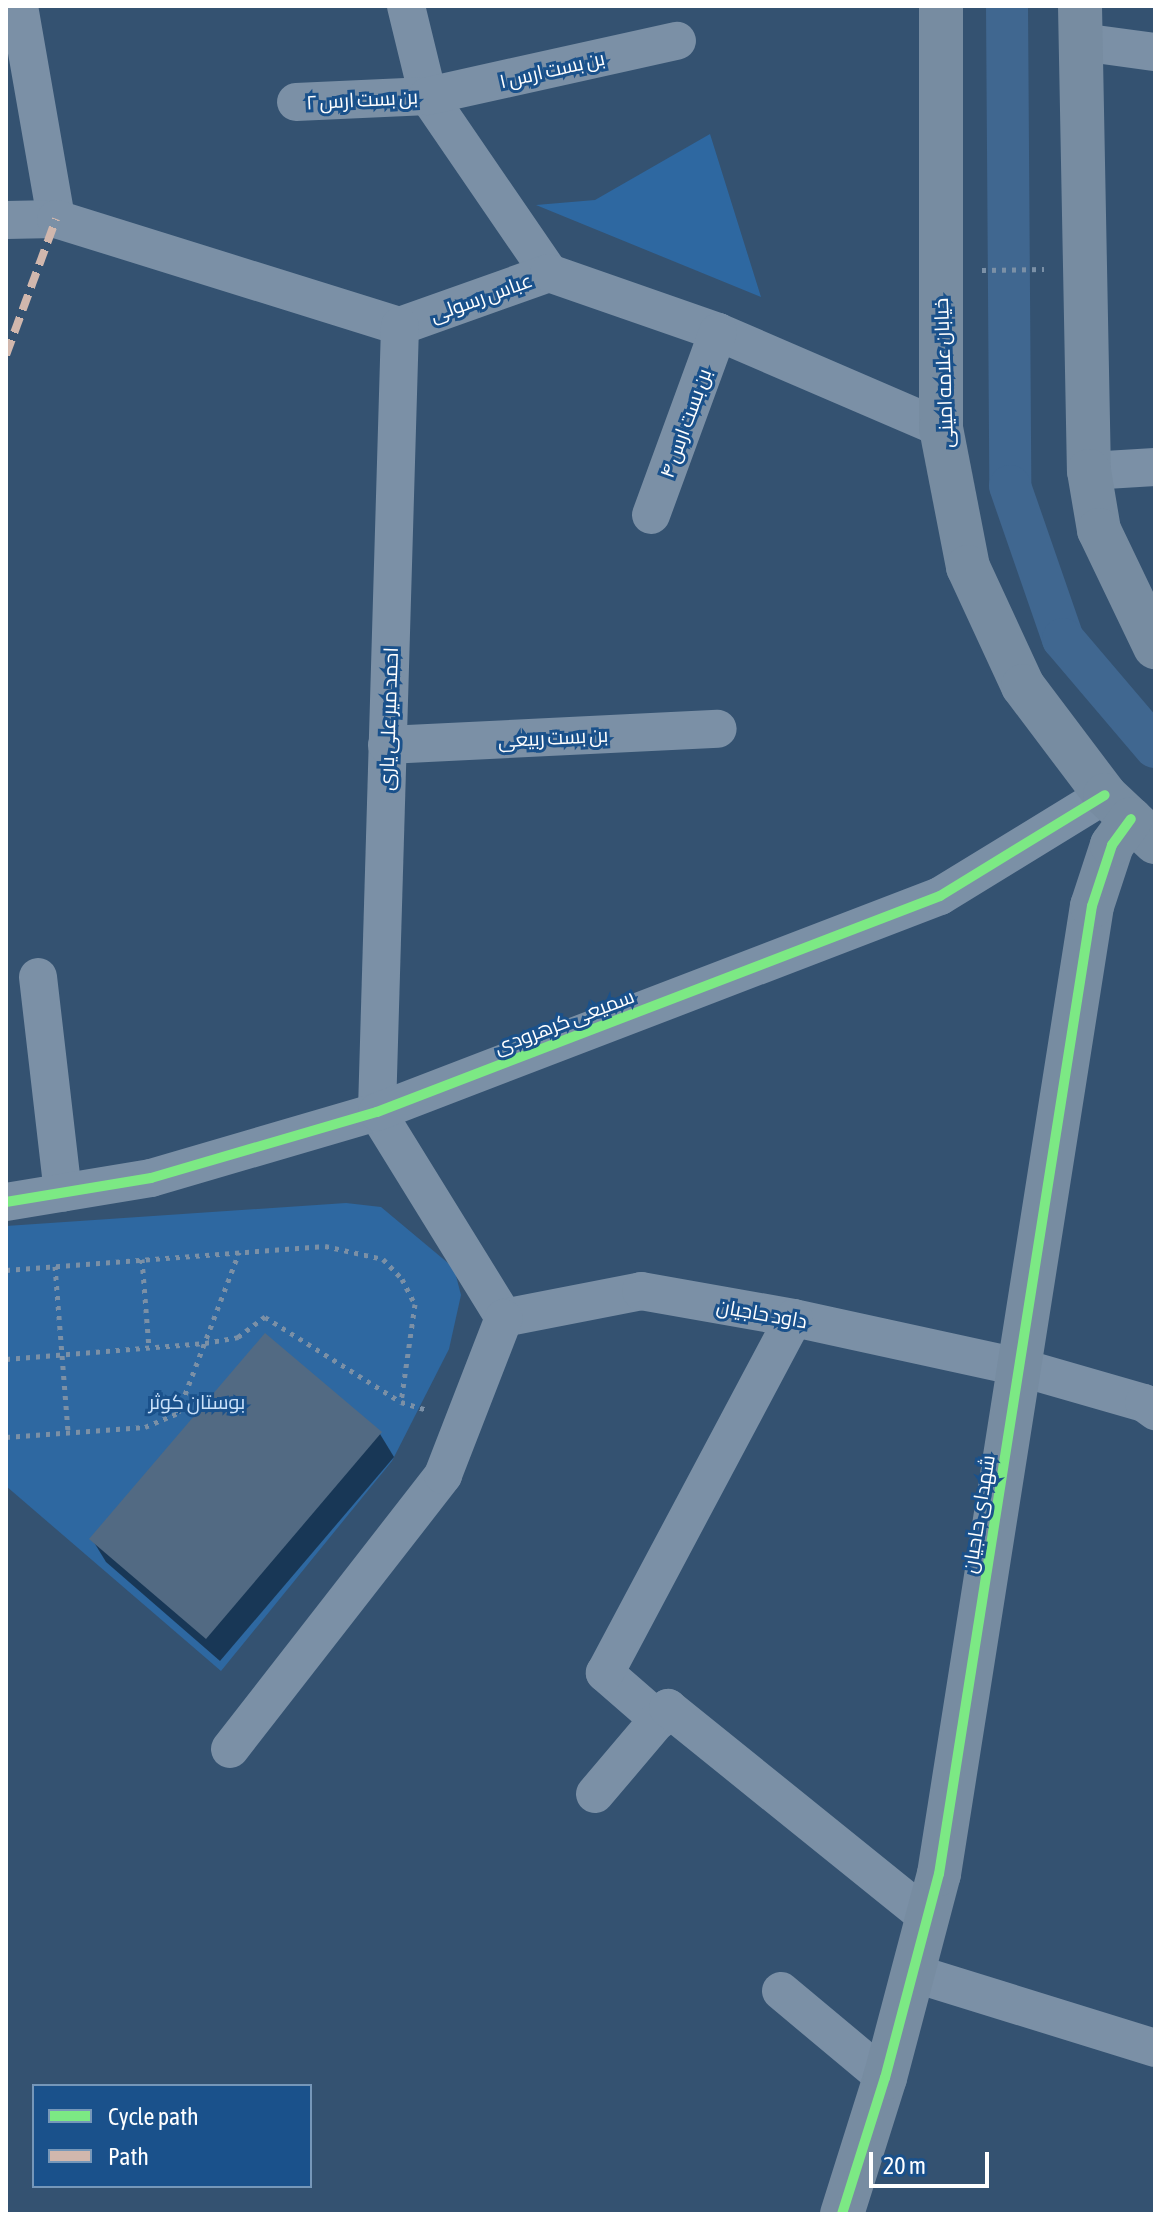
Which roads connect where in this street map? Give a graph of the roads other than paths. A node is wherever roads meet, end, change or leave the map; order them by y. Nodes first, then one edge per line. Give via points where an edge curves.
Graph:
1 (19, 6) edge
2 (406, 6) edge
3 (941, 6) edge
4 (1080, 24) edge
5 (677, 41) dead end
6 (1155, 52) edge
7 (428, 96) junction
8 (296, 102) dead end
9 (56, 219) junction
10 (6, 220) edge
11 (549, 273) junction
12 (400, 326) junction
13 (718, 332) junction
14 (941, 428) junction
15 (1155, 467) edge
16 (1089, 471) junction
17 (651, 515) dead end
18 (1155, 647) edge
19 (718, 729) dead end
20 (387, 745) junction
21 (1130, 819) edge
22 (38, 977) dead end
23 (377, 1112) junction
24 (63, 1193) junction
25 (6, 1202) edge
26 (504, 1318) junction
27 (794, 1318) junction
28 (1019, 1367) junction
29 (1155, 1411) edge
30 (659, 1720) junction
31 (230, 1749) dead end
32 (595, 1794) dead end
33 (928, 1918) junction
34 (913, 1973) junction
35 (781, 1991) dead end
36 (1155, 2048) edge
37 (885, 2078) junction
38 (842, 2214) edge

1 - 9 street
2 - 7 street
3 - 14 street, خیابان علامه امینی
4 - 6 street
4 - 16 street
5 - 7 street, بن بست ارس ۱
7 - 8 street, بن بست ارس ۲
7 - 11 street
9 - 10 street
9 - 12 street
11 - 12 street, عباس رسولی
11 - 13 street, عباس رسولی
12 - 20 street, احمد میر علی یاری
13 - 14 street, عباس رسولی
13 - 17 street, بن بست ارس ۴
14 - 21 street, خیابان علامه امینی via 968,567 992,627 1023,686
15 - 16 street
16 - 18 street via 1099,530
19 - 20 street, بن بست ربیعی
20 - 23 street, احمد میر علی یاری
21 - 23 street, سمیعی کرهرودی
21 - 28 street, شهدای حاجیان via 1112,845 1092,906
22 - 24 street
23 - 24 street, سمیعی کرهرودی via 151,1178
23 - 26 street
24 - 25 street, سمیعی کرهرودی
26 - 27 street, داود حاجیان via 641,1291
26 - 31 street via 443,1475
27 - 28 street, داود حاجیان
27 - 30 street via 605,1673
28 - 29 street, داود حاجیان via 1144,1403
28 - 33 street, شهدای حاجیان
30 - 32 street
30 - 33 street via 668,1708
33 - 34 street, شهدای حاجیان
34 - 36 street
34 - 37 street, شهدای حاجیان
35 - 37 street
37 - 38 street, شهدای حاجیان

